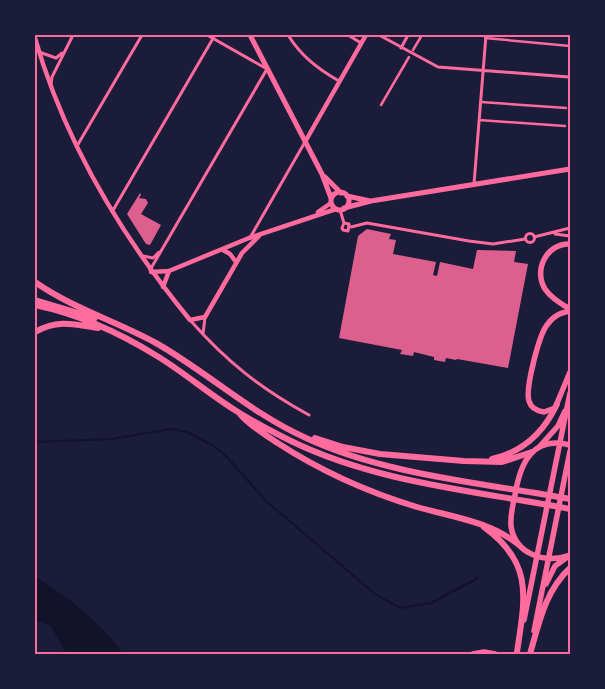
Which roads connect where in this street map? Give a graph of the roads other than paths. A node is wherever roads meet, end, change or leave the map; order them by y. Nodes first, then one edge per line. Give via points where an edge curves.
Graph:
1 (73, 35) edge
2 (142, 35) edge
3 (207, 35) edge
4 (250, 35) edge
5 (288, 35) edge
6 (348, 35) edge
7 (366, 35) edge
8 (379, 35) edge
9 (408, 35) edge
10 (422, 35) edge
11 (214, 37) edge
12 (486, 37) edge
13 (35, 38) edge
14 (361, 43) junction
15 (570, 46) edge
16 (401, 48) junction
17 (413, 50) dead end
18 (39, 52) junction
19 (63, 53) junction
20 (409, 57) dead end
21 (268, 68) junction
22 (483, 70) junction
23 (569, 77) dead end
24 (339, 81) junction
25 (50, 86) junction
26 (480, 102) junction
27 (381, 105) dead end
28 (566, 108) dead end
29 (479, 120) junction
30 (565, 126) dead end
31 (305, 142) junction
32 (77, 147) junction
33 (570, 169) edge
34 (322, 174) junction
35 (474, 185) junction
36 (341, 193) junction
37 (346, 196) junction
38 (331, 201) junction
39 (371, 201) junction
40 (340, 209) junction
41 (112, 213) junction
42 (313, 216) junction
43 (260, 223) junction
44 (344, 223) junction
45 (351, 227) junction
46 (570, 228) edge
47 (267, 233) junction
48 (552, 234) junction
49 (259, 236) junction
50 (570, 236) edge
51 (534, 237) junction
52 (249, 238) junction
53 (525, 239) junction
54 (570, 244) edge
55 (161, 250) junction
56 (222, 250) junction
57 (139, 255) junction
58 (236, 262) junction
59 (151, 271) junction
60 (169, 271) junction
61 (35, 282) edge
62 (163, 287) junction
63 (35, 300) edge
64 (35, 305) edge
65 (570, 310) edge
66 (205, 317) junction
67 (190, 320) junction
68 (104, 330) junction
69 (129, 330) junction
70 (35, 332) edge
71 (203, 335) junction
72 (570, 372) edge
73 (570, 393) edge
74 (569, 402) junction
75 (557, 404) junction
76 (239, 413) junction
77 (309, 416) dead end
78 (285, 426) junction
79 (561, 443) junction
80 (570, 445) edge
81 (535, 450) junction
82 (570, 452) edge
83 (482, 462) junction
84 (570, 499) edge
85 (570, 509) edge
86 (479, 523) junction
87 (519, 544) junction
88 (569, 555) edge
89 (537, 557) junction
90 (548, 559) junction
91 (570, 568) edge
92 (540, 600) junction
93 (492, 653) edge
94 (517, 653) edge
95 (473, 654) edge
96 (530, 654) edge

1 - 19 street
2 - 32 street
3 - 11 street
4 - 21 main road
5 - 24 street via 297,50 311,63
6 - 14 street
7 - 14 street
8 - 16 street
9 - 16 street
10 - 17 street
11 - 21 street
11 - 41 street
12 - 15 street
12 - 22 street
13 - 18 street
14 - 24 street
16 - 22 street via 438,67
18 - 19 street via 56,58
18 - 25 street
19 - 25 street
20 - 27 street
21 - 31 main road
21 - 55 street
22 - 23 street
22 - 26 street
24 - 31 street
25 - 32 street
26 - 28 street
26 - 29 street
29 - 30 street
29 - 35 street
31 - 34 main road
31 - 43 street
32 - 41 street
33 - 35 main road
34 - 36 main road
34 - 38 main road
35 - 39 main road
36 - 37 main road
36 - 38 main road via 335,194
37 - 39 main road
37 - 40 main road via 348,202
38 - 40 main road
38 - 42 street
39 - 40 main road
40 - 42 street
40 - 44 street
41 - 57 street
42 - 47 street
43 - 47 street
43 - 52 street
44 - 45 street
44 - 45 street via 343,230 348,231
45 - 53 street via 368,223 493,244
46 - 48 street
47 - 49 street
48 - 50 street
48 - 51 street
49 - 52 street
49 - 58 street
51 - 53 street via 529,234
51 - 53 street via 531,243
52 - 56 street
54 - 65 main road via 560,244 552,249 543,260 540,272 548,293
55 - 57 street via 153,258
55 - 59 street
56 - 58 street
56 - 60 street
57 - 59 street
58 - 66 street
59 - 60 street
59 - 62 street
60 - 62 street
61 - 69 highway
62 - 67 street
63 - 69 highway
64 - 68 highway via 91,322
65 - 75 main road via 556,316 545,328 529,386 530,403 535,410 547,412
66 - 67 street
66 - 71 street
67 - 71 street
68 - 70 highway via 67,322
68 - 76 highway via 158,356
69 - 78 highway via 183,360
71 - 77 street via 226,360 256,384
72 - 75 main road
73 - 74 main road
74 - 79 main road
74 - 81 main road via 558,426
75 - 83 highway via 546,426 530,442 508,454
76 - 85 highway via 291,441 342,462 403,478
76 - 86 highway via 284,447 343,479 405,503
78 - 83 highway via 357,450
78 - 84 highway via 316,443 369,461
79 - 80 main road
79 - 81 main road
79 - 89 main road
81 - 83 highway via 509,461
81 - 87 main road via 520,471 512,511 512,531
82 - 90 main road
86 - 87 highway via 501,531
86 - 94 highway via 509,548 522,575 524,600
87 - 89 main road
88 - 90 main road
88 - 92 main road via 552,571
89 - 90 main road
89 - 94 main road
90 - 92 main road
91 - 96 highway via 547,599
92 - 96 main road
93 - 95 main road

